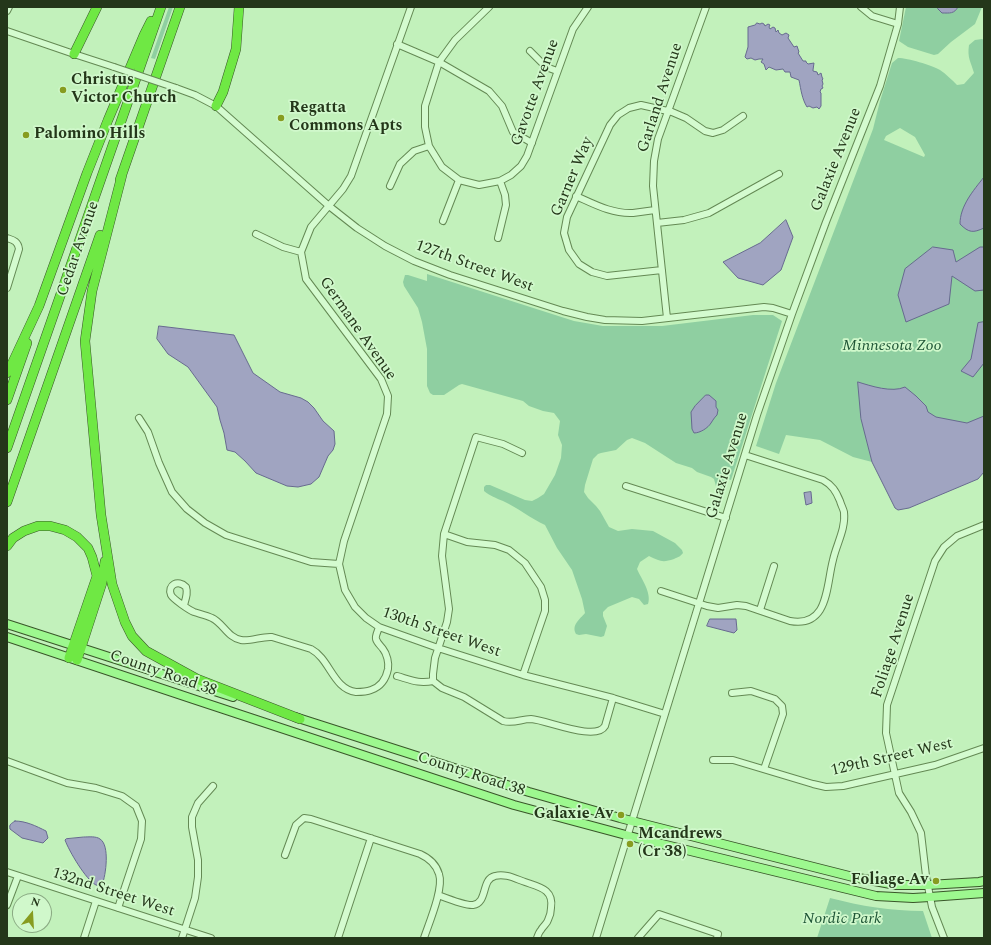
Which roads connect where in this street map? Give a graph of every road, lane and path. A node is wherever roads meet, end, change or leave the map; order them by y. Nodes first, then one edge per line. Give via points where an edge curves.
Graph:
1 (9, 7) edge
2 (97, 7) edge
3 (158, 7) edge
4 (161, 7) edge
5 (180, 7) edge
6 (239, 7) edge
7 (411, 7) edge
8 (489, 7) edge
9 (588, 7) edge
10 (706, 7) edge
11 (861, 7) edge
12 (900, 7) edge
13 (7, 12) edge
14 (898, 24) junction
15 (7, 31) edge
16 (398, 44) junction
17 (530, 51) dead end
18 (74, 54) junction
19 (439, 62) junction
20 (557, 71) junction
21 (216, 106) junction
22 (668, 111) junction
23 (743, 116) dead end
24 (532, 143) junction
25 (429, 146) junction
26 (779, 174) dead end
27 (122, 175) junction
28 (459, 180) junction
29 (500, 181) junction
30 (390, 186) dead end
31 (576, 196) junction
32 (329, 206) junction
33 (655, 210) junction
34 (443, 221) dead end
35 (657, 223) junction
36 (256, 234) dead end
37 (7, 238) edge
38 (498, 238) dead end
39 (301, 252) junction
40 (662, 270) junction
41 (7, 288) edge
42 (39, 306) junction
43 (792, 314) junction
44 (667, 318) junction
45 (7, 372) edge
46 (7, 400) edge
47 (139, 418) dead end
48 (7, 448) edge
49 (522, 453) dead end
50 (745, 455) junction
51 (626, 486) dead end
52 (7, 502) edge
53 (726, 518) junction
54 (984, 525) edge
55 (444, 534) junction
56 (7, 546) edge
57 (107, 550) junction
58 (339, 564) junction
59 (774, 566) dead end
60 (661, 591) dead end
61 (699, 603) junction
62 (184, 605) dead end
63 (760, 610) junction
64 (7, 624) edge
65 (379, 628) junction
66 (7, 637) edge
67 (77, 646) junction
68 (438, 648) junction
69 (73, 659) junction
70 (523, 675) junction
71 (397, 676) dead end
72 (433, 681) junction
73 (732, 693) dead end
74 (613, 698) junction
75 (665, 714) junction
76 (300, 719) junction
77 (984, 748) edge
78 (713, 760) dead end
79 (7, 761) edge
80 (764, 769) junction
81 (895, 775) junction
82 (214, 786) dead end
83 (632, 820) junction
84 (628, 835) junction
85 (371, 838) junction
86 (285, 855) dead end
87 (7, 872) edge
88 (18, 876) junction
89 (984, 881) edge
90 (928, 885) junction
91 (984, 893) edge
92 (438, 895) junction
93 (930, 897) junction
94 (96, 901) junction
95 (7, 905) edge
96 (118, 908) junction
97 (185, 929) junction
98 (84, 938) edge
99 (182, 938) edge
100 (211, 938) edge
101 (338, 938) edge
102 (424, 938) edge
103 (537, 938) edge
104 (596, 938) edge
105 (638, 938) edge
106 (717, 938) edge
107 (944, 938) edge

1 - 13 street
2 - 18 highway
3 - 42 highway via 90,166
4 - 48 highway, Cedar Avenue
5 - 27 highway, Cedar Avenue
6 - 21 highway via 236,49
7 - 16 street
8 - 19 street via 455,40
9 - 20 street, Gavotte Avenue via 573,29
10 - 22 street, Garland Avenue
11 - 14 street via 872,16
12 - 14 street, Galaxie Avenue
14 - 43 street, Galaxie Avenue via 880,86
15 - 18 street, 127th Street West
16 - 19 street
16 - 32 street via 351,176
17 - 20 street via 546,66
18 - 21 street, 127th Street West, bridge via 176,88
19 - 24 street via 488,91 502,106 514,132
19 - 25 street via 425,106 425,127
20 - 24 street, Gavotte Avenue
21 - 32 street, 127th Street West
22 - 23 street, Garner Way via 713,133 724,130
22 - 31 street, Garner Way via 641,105 629,108 618,115 610,125
22 - 33 street, Garland Avenue via 658,139 654,161
24 - 29 street, Gavotte Avenue via 521,166
25 - 28 street via 442,167
25 - 30 street via 414,151 400,164
26 - 35 street via 709,213 684,220
27 - 52 highway, Cedar Avenue
27 - 57 highway via 92,291 85,341
28 - 29 street via 479,185
28 - 34 street
29 - 38 street via 506,205
31 - 33 street via 616,211 632,213
31 - 40 street, Garner Way via 567,217 564,233 569,250 580,264 592,272 607,276
32 - 39 street via 311,227
32 - 44 street, 127th Street West via 385,246 450,275 587,317 627,321
33 - 35 street, Garland Avenue
35 - 40 street, Garland Avenue
36 - 39 street via 283,247
37 - 41 street via 19,247
39 - 58 street, Germane Avenue via 306,279 381,379 388,396 387,414 344,541
40 - 44 street, Garland Avenue
42 - 45 highway
42 - 46 highway
43 - 44 street, 127th Street West via 764,307
43 - 50 street, Galaxie Avenue
47 - 58 street via 148,432 172,492 186,508 205,523 226,535 311,562
49 - 55 street via 504,444 476,437
50 - 53 street, Galaxie Avenue
50 - 63 street via 823,480 834,488 844,510 843,529 832,561 828,589 817,614 805,622 798,622
51 - 53 street
53 - 61 street, Galaxie Avenue
54 - 81 street, Foliage Avenue via 957,536 944,547 935,560 887,705 886,733
55 - 68 street via 442,556 449,609
55 - 70 street via 467,542 495,545 509,550 525,563 541,587 545,611
56 - 67 highway via 24,530 50,526 65,530 88,548 97,576
57 - 67 highway via 102,583
57 - 76 highway via 112,584 125,622 132,636 146,652 197,679
58 - 65 street, 130th Street West via 345,590 355,607
59 - 63 street
60 - 61 street
61 - 63 street via 718,608 737,605
61 - 75 street, Galaxie Avenue
62 - 65 street via 192,611 213,618 236,639 246,641 272,637 311,649 321,657 341,685 358,692 368,692 376,688 386,674 386,653 376,638
64 - 67 main road, County Road 38
65 - 68 street, 130th Street West
66 - 69 main road, County Road 38
67 - 69 highway
67 - 76 main road, County Road 38
68 - 70 street, 130th Street West
68 - 72 street
69 - 84 main road, County Road 38 via 514,805
70 - 74 street, 130th Street West
71 - 72 street via 416,682
72 - 74 street via 503,721 529,719 581,732 603,729
73 - 80 street via 751,691 775,700 782,706 783,714
74 - 75 street, 130th Street West
75 - 83 street, Galaxie Avenue
76 - 83 main road, County Road 38 via 529,792
77 - 81 street, 129th Street West
78 - 80 street, 129th Street West via 733,760
79 - 96 street via 67,783 122,796 136,806 142,821 141,839
80 - 81 street, 129th Street West via 826,787
81 - 90 street, Foliage Avenue via 899,793 921,833
82 - 97 street via 198,803 192,817 198,877 195,898
83 - 84 street, Galaxie Avenue
83 - 90 main road, County Road 38 via 853,877 896,885
84 - 93 main road, County Road 38 via 876,896
84 - 104 street, Galaxie Avenue
85 - 86 street via 304,818 296,825
85 - 92 street via 420,854 430,860 440,876
85 - 101 street
87 - 88 street, 132nd Street West
88 - 94 street, 132nd Street West
88 - 95 street
89 - 90 main road, County Road 38
90 - 93 street, Foliage Avenue
91 - 93 main road, County Road 38
92 - 102 street
92 - 103 street via 470,905 477,904 490,878 498,875 512,877 543,889 549,894 552,903 549,919
93 - 107 street, Foliage Avenue
94 - 96 street, 132nd Street West
94 - 98 street
96 - 97 street, 132nd Street West
97 - 99 street
97 - 100 street, 132nd Street West
105 - 106 street via 659,914 718,934

